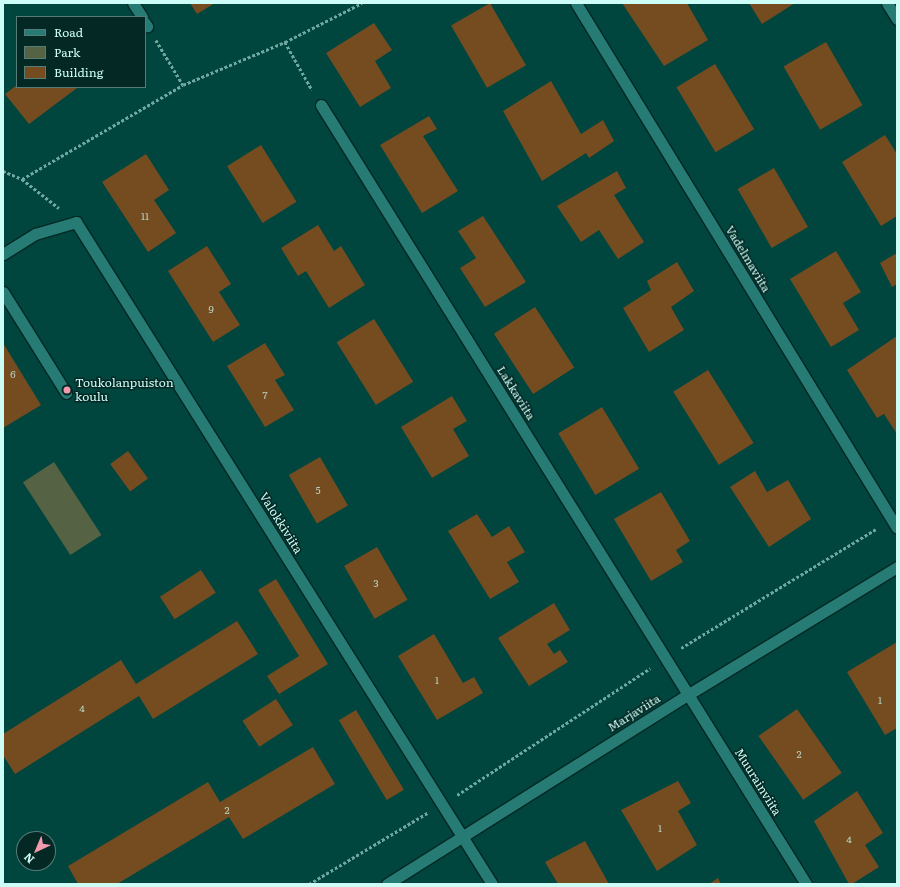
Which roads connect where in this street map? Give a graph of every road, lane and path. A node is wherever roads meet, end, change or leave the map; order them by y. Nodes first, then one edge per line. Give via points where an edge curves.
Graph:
1 (133, 3) edge
2 (362, 3) edge
3 (576, 3) edge
4 (887, 3) edge
5 (141, 16) edge
6 (897, 19) edge
7 (146, 24) edge
8 (285, 42) junction
9 (183, 84) junction
10 (321, 105) joint
11 (3, 171) edge
12 (22, 178) junction
13 (76, 222) junction
14 (3, 254) edge
15 (3, 292) edge
16 (66, 393) dead end
17 (894, 524) edge
18 (897, 567) edge
19 (666, 657) junction
20 (689, 694) junction
21 (442, 804) junction
22 (463, 837) junction
23 (309, 884) edge
24 (386, 884) edge
25 (492, 884) edge
26 (806, 884) edge

1 - 5 street
2 - 8 path
3 - 17 street, Vadelmaviita
4 - 6 street
7 - 9 path
8 - 9 path
8 - 10 path
9 - 12 path
10 - 19 street, Lakkaviita
11 - 12 path
12 - 13 path
13 - 14 street via 35,234
13 - 21 street, Valokkiviita
15 - 16 street
17 - 19 path
18 - 20 street, Marjaviita
19 - 20 street, Lakkaviita
19 - 21 path
20 - 22 street, Marjaviita
20 - 26 street, Muurainviita
21 - 22 street, Valokkiviita
21 - 23 path
22 - 24 street, Marjaviita
22 - 25 street, Valokkiviita

